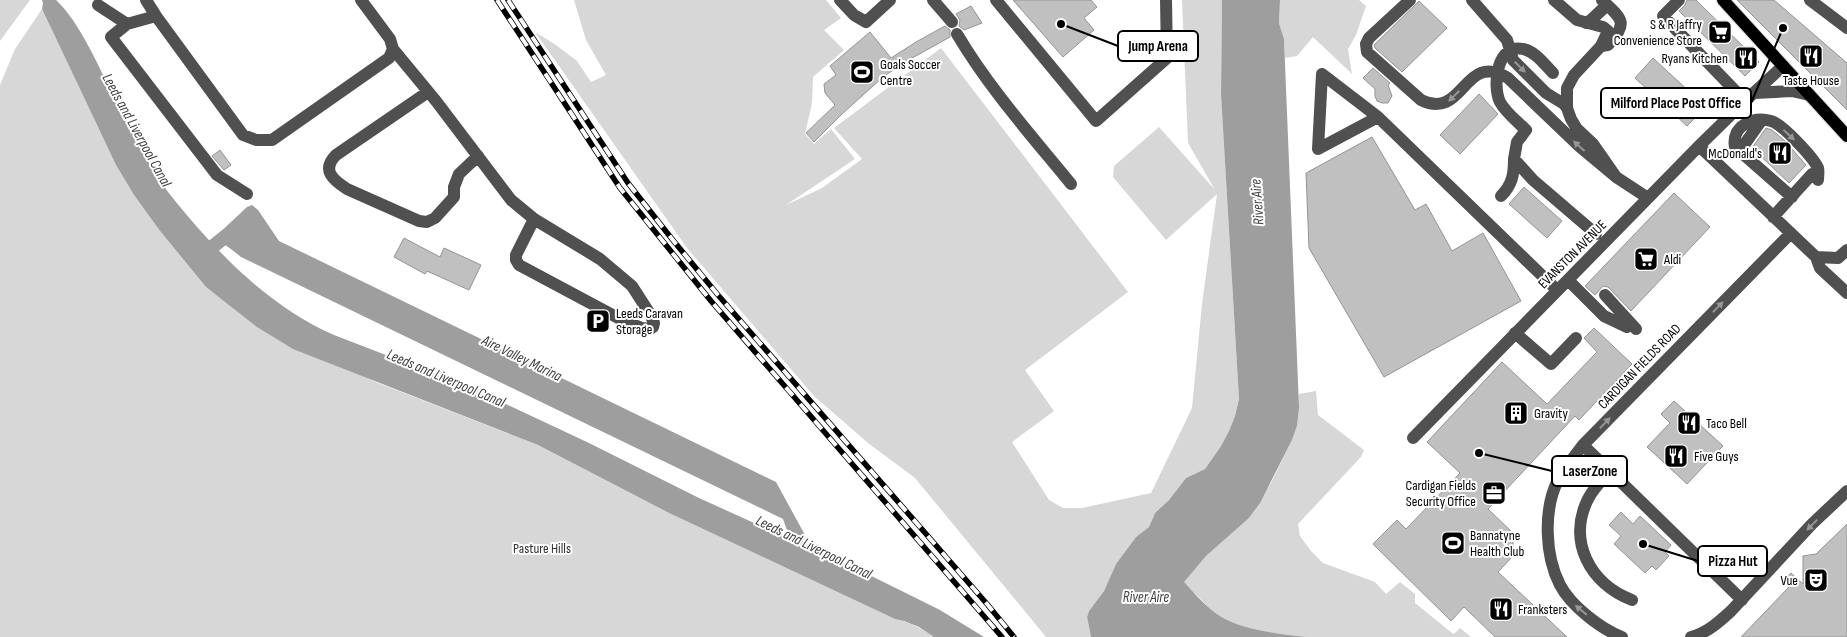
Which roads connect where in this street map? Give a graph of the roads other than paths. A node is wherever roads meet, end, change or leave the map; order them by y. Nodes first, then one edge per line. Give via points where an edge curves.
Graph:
1 (146, 0) edge
2 (360, 0) edge
3 (840, 0) edge
4 (890, 0) edge
5 (933, 0) edge
6 (996, 0) edge
7 (1166, 0) edge
8 (1410, 0) edge
9 (1472, 0) edge
10 (1554, 0) edge
11 (1678, 0) edge
12 (1723, 0) edge
13 (1810, 0) edge
14 (1604, 2) edge
15 (98, 4) dead end
16 (156, 16) junction
17 (1586, 23) junction
18 (127, 24) junction
19 (1847, 28) edge
20 (1601, 46) junction
21 (393, 48) junction
22 (1510, 51) junction
23 (1783, 66) junction
24 (1497, 72) junction
25 (1553, 73) dead end
26 (428, 92) junction
27 (1809, 95) junction
28 (1749, 97) junction
29 (1567, 108) junction
30 (1378, 117) junction
31 (1847, 136) edge
32 (1699, 146) junction
33 (478, 156) junction
34 (1514, 159) junction
35 (1616, 177) junction
36 (1071, 184) dead end
37 (247, 194) dead end
38 (1501, 196) dead end
39 (1792, 197) junction
40 (1648, 198) junction
41 (1773, 217) junction
42 (534, 219) junction
43 (1791, 233) junction
44 (1596, 234) dead end
45 (1843, 254) edge
46 (1816, 257) junction
47 (1568, 280) junction
48 (1557, 290) junction
49 (1844, 290) edge
50 (1606, 295) dead end
51 (1515, 333) junction
52 (1576, 338) dead end
53 (1413, 438) dead end
54 (1583, 445) junction
55 (1610, 471) junction
56 (1847, 491) edge
57 (1632, 600) dead end
58 (1742, 600) junction
59 (1622, 637) edge
60 (1691, 637) edge

1 - 16 street
2 - 21 street via 390,39
3 - 4 street via 854,16 866,22
5 - 36 street via 988,82
6 - 7 street via 1096,121 1167,58
24 -> 8 street via 1479,74 1447,104 1431,105 1421,100 1367,52 1366,44
9 - 22 street via 1507,40
10 - 17 street via 1577,20
11 - 28 street via 1663,16
12 - 23 main road
13 - 19 street
14 - 17 street via 1592,20
14 - 20 street via 1616,13 1621,25 1620,32 1608,46
15 - 18 street
16 - 18 street
16 - 21 street via 243,135 256,140 272,140 388,58
17 - 20 street via 1608,31
18 - 37 street via 111,37 217,175
20 - 29 street via 1574,75 1567,88
21 - 26 street
22 - 24 street via 1501,59
22 - 25 street via 1523,49 1535,55
22 -> 29 street via 1513,60 1546,93
23 - 27 main road
23 - 28 street, EVANSTON AVENUE
24 - 34 street via 1499,100 1526,130 1517,142
35 -> 24 street via 1508,78
26 - 33 street
26 - 33 street via 336,155 329,164 330,174 346,189 427,222 435,218 454,197 459,174
27 - 28 street via 1792,91
27 - 31 main road
28 - 32 street, EVANSTON AVENUE
29 - 35 street via 1577,129 1593,144
30 - 30 street via 1318,149 1322,74 1350,96
30 - 48 street
32 - 40 street, EVANSTON AVENUE
32 - 41 street
33 - 42 street via 511,200
34 - 38 street via 1509,188
34 - 44 street via 1533,180
35 - 40 street
39 -> 39 street via 1735,147 1736,131 1741,126 1770,120 1808,152 1819,169 1815,177
39 - 41 street
40 - 47 street, EVANSTON AVENUE
41 - 43 street
42 - 42 street via 600,259 632,286 650,314 653,327 642,328 622,320 518,265 516,255
43 - 46 street
54 -> 43 street, CARDIGAN FIELDS ROAD
45 - 46 street
45 - 49 street
46 - 49 street via 1820,268
47 - 48 street, EVANSTON AVENUE
47 - 50 street via 1604,316 1632,328
48 - 51 street, EVANSTON AVENUE
51 - 52 street via 1551,364
51 - 53 street, EVANSTON AVENUE
54 - 55 street
59 -> 54 street, CARDIGAN FIELDS ROAD via 1572,602 1560,585 1549,548 1551,501 1558,480
55 - 57 street via 1588,498 1583,512 1581,544 1595,575 1617,594
55 - 58 street
56 -> 58 street
58 - 60 street via 1718,623

